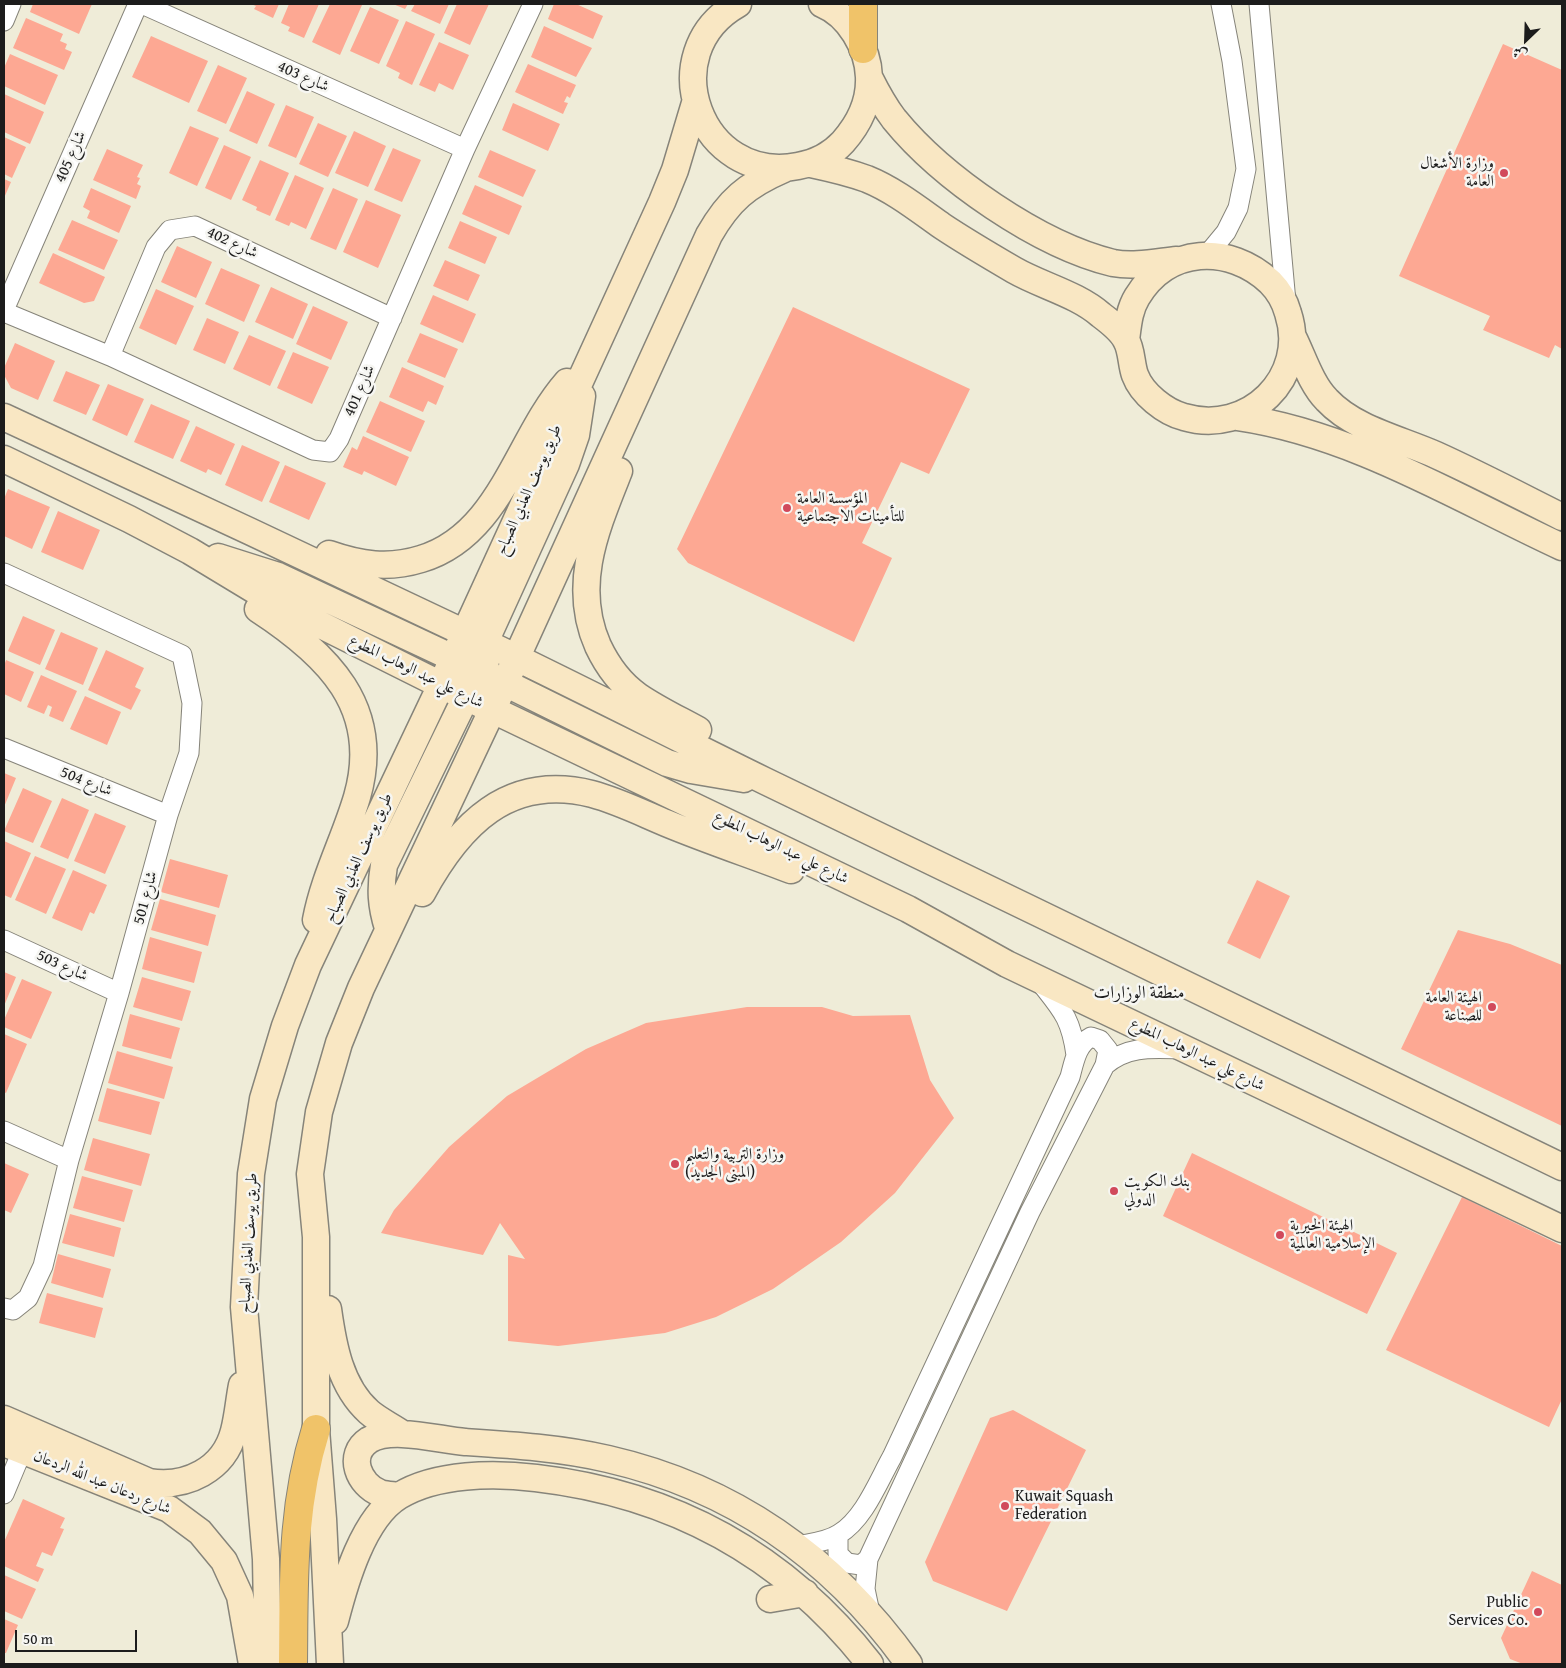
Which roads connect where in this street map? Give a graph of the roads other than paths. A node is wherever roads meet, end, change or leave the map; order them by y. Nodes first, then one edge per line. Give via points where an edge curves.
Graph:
1 (11, 4) edge
2 (138, 4) edge
3 (142, 4) edge
4 (533, 4) edge
5 (738, 4) edge
6 (822, 4) edge
7 (863, 4) edge
8 (1221, 4) edge
9 (1259, 4) edge
10 (4, 20) edge
11 (863, 49) junction
12 (869, 77) junction
13 (695, 103) junction
14 (465, 149) junction
15 (811, 164) junction
16 (784, 169) junction
17 (1196, 257) junction
18 (1286, 306) junction
19 (4, 311) edge
20 (392, 318) junction
21 (671, 319) junction
22 (1293, 336) junction
23 (1126, 340) junction
24 (110, 356) junction
25 (585, 366) junction
26 (4, 417) edge
27 (1237, 417) junction
28 (4, 459) edge
29 (204, 509) junction
30 (1562, 517) edge
31 (128, 519) junction
32 (1562, 547) edge
33 (190, 551) junction
34 (6, 579) edge
35 (516, 658) junction
36 (476, 666) junction
37 (441, 685) junction
38 (492, 710) junction
39 (4, 748) edge
40 (765, 781) junction
41 (168, 815) junction
42 (919, 853) junction
43 (908, 909) junction
44 (388, 928) junction
45 (4, 940) edge
46 (308, 965) junction
47 (1038, 978) junction
48 (361, 988) junction
49 (120, 993) junction
50 (1183, 1049) junction
51 (1076, 1055) junction
52 (1105, 1065) junction
53 (4, 1131) edge
54 (69, 1160) junction
55 (1562, 1168) edge
56 (1562, 1229) edge
57 (316, 1237) junction
58 (244, 1307) junction
59 (4, 1308) edge
60 (4, 1419) edge
61 (316, 1429) junction
62 (401, 1433) junction
63 (13, 1447) edge
64 (179, 1483) junction
65 (4, 1494) edge
66 (399, 1496) junction
67 (169, 1509) junction
68 (838, 1534) junction
69 (797, 1546) junction
70 (868, 1559) junction
71 (805, 1593) junction
72 (770, 1599) dead end
73 (870, 1613) junction
74 (329, 1655) edge
75 (252, 1664) edge
76 (268, 1664) edge
77 (293, 1664) edge
78 (870, 1664) edge
79 (909, 1664) edge

1 - 10 street
2 - 19 street, شارع 405
3 - 14 street, شارع 403
4 - 14 street, شارع 401
5 - 13 street via 726,10 708,29 696,52 692,77
6 - 11 street via 849,25
7 - 11 main road
8 - 17 street via 1232,60 1246,175 1243,195 1233,221
9 - 18 street
11 - 12 street
12 - 15 street via 866,104 854,130 835,150
12 - 17 street via 893,117 925,152 974,193 1029,227 1084,253 1115,263 1138,264
13 - 16 street via 707,130 728,151 755,165
13 - 25 street via 666,194
14 - 20 street, شارع 401
15 - 16 street
15 - 23 street via 840,170 895,194 992,257 1088,306
16 - 21 street via 760,179 739,194 722,213
17 - 18 street via 1232,258 1254,268 1273,285
17 - 23 street via 1166,268 1149,281 1128,318
18 - 22 street
19 - 24 street, شارع 401
20 - 24 street, شارع 402 via 195,226 170,230 156,247
20 - 24 street, شارع 401 via 339,439 330,452 313,450
21 - 35 street
21 - 42 street via 588,564 587,614 605,661 638,696 808,795
22 - 27 street via 1291,357 1284,377 1272,394
22 - 30 street via 1326,400 1342,413 1437,455
23 - 27 street via 1136,377 1164,408 1183,417 1204,421
25 - 29 street via 548,406 493,503 477,524 457,542 433,556 407,564 353,563
25 - 36 street via 582,405 566,464
26 - 29 street, شارع علي عبد الوهاب المطوع
27 - 32 street via 1304,431 1345,446 1424,479
28 - 31 street, شارع علي عبد الوهاب المطوع
29 - 36 street, شارع علي عبد الوهاب المطوع
31 - 33 street, شارع علي عبد الوهاب المطوع
31 - 46 street via 189,566 286,627 315,651 339,677 356,709 363,739 364,767 317,915
33 - 36 street via 234,560 278,576
33 - 37 street, شارع علي عبد الوهاب المطوع via 271,600
34 - 41 street, شارع 501 via 182,655 192,703 189,753
35 - 36 street
35 - 36 street, شارع علي عبد الوهاب المطوع
35 - 40 street, شارع علي عبد الوهاب المطوع
36 - 37 street, شارع علي عبد الوهاب المطوع
36 - 38 street
36 - 40 street via 668,763 716,776
36 - 44 street via 384,865 380,886
37 - 46 street, طريق يوسف العذبي الصباح
38 - 43 street, شارع علي عبد الوهاب المطوع
38 - 44 street
39 - 41 street, شارع 504
40 - 42 street, شارع علي عبد الوهاب المطوع
41 - 49 street, شارع 501
42 - 55 street, شارع علي عبد الوهاب المطوع via 1041,916
43 - 47 street, شارع علي عبد الوهاب المطوع
43 - 48 street via 873,900 664,822 630,806 592,794 568,790 541,791 514,796 490,808 468,825 432,874 396,940
44 - 48 street
45 - 49 street, شارع 503
46 - 58 street, طريق يوسف العذبي الصباح via 263,1099 251,1174
47 - 50 street, شارع علي عبد الوهاب المطوع
47 - 51 street via 1073,1030
48 - 57 street via 339,1043 318,1112 310,1174
49 - 54 street, شارع 501
50 - 52 street via 1136,1048 1116,1055
50 - 56 street, شارع علي عبد الوهاب المطوع
51 - 52 street via 1084,1040 1091,1037 1100,1040 1108,1050
51 - 68 street via 1070,1077 892,1457 870,1498 848,1527
52 - 70 street via 1030,1212
53 - 54 street
54 - 59 street, شارع 501 via 43,1266 28,1298 13,1310
57 - 61 street
57 - 62 street via 332,1334 344,1379 368,1412
58 - 64 street, شارع ردعان عبد الله الردعان via 242,1380 234,1432 224,1454 208,1470
58 - 76 street, طريق يوسف العذبي الصباح via 266,1558
60 - 64 street, شارع ردعان عبد الله الردعان via 149,1482
61 - 74 street
61 - 77 main road via 307,1456 297,1512
62 - 66 street via 375,1436 363,1444 357,1456 357,1469 366,1484 380,1494
62 - 69 street via 437,1440 566,1451 654,1471 734,1505
63 - 65 street
63 - 67 street, شارع ردعان عبد الله الردعان
64 - 67 street via 187,1497 181,1507
66 - 71 street via 466,1476 510,1474 596,1486 639,1498 735,1542 770,1564
66 - 74 street via 371,1524 342,1593
67 - 75 street, شارع ردعان عبد الله الردعان via 200,1532 229,1570 245,1614
68 - 69 street
68 - 70 street via 838,1554 847,1563 861,1565
69 - 73 street via 834,1576
70 - 73 street via 865,1589
71 - 72 street
71 - 78 street via 835,1622
73 - 79 street

